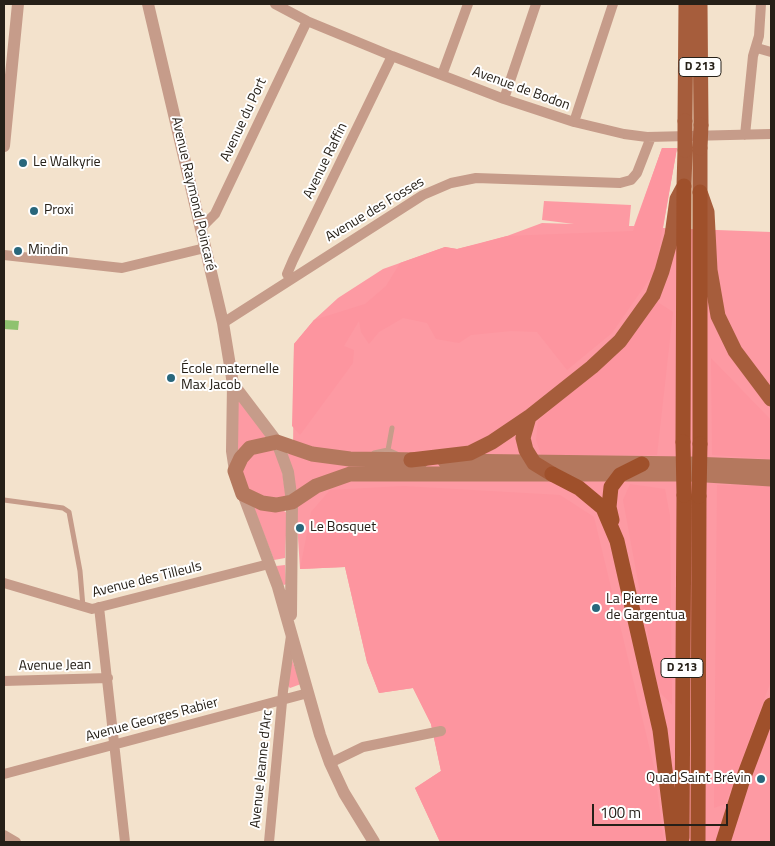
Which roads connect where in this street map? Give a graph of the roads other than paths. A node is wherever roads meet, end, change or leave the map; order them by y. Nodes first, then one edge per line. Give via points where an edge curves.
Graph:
1 (18, 4) edge
2 (148, 4) edge
3 (275, 4) edge
4 (468, 4) edge
5 (536, 4) edge
6 (613, 4) edge
7 (686, 4) edge
8 (700, 4) edge
9 (760, 4) edge
10 (307, 21) junction
11 (757, 48) junction
12 (771, 52) edge
13 (392, 56) junction
14 (442, 75) junction
15 (504, 98) junction
16 (574, 122) junction
17 (771, 134) edge
18 (745, 135) junction
19 (651, 137) junction
20 (4, 146) edge
21 (684, 186) junction
22 (700, 192) junction
23 (200, 225) junction
24 (205, 248) junction
25 (4, 255) edge
26 (290, 279) junction
27 (223, 323) junction
28 (233, 384) junction
29 (771, 399) edge
30 (529, 417) junction
31 (392, 428) dead end
32 (277, 442) junction
33 (388, 450) junction
34 (350, 459) junction
35 (411, 460) junction
36 (534, 463) junction
37 (642, 464) junction
38 (771, 467) edge
39 (235, 471) junction
40 (552, 474) junction
41 (620, 475) junction
42 (771, 479) edge
43 (242, 494) junction
44 (4, 500) edge
45 (292, 502) junction
46 (617, 541) junction
47 (290, 560) junction
48 (269, 564) junction
49 (4, 583) edge
50 (83, 607) junction
51 (99, 607) junction
52 (292, 633) junction
53 (108, 678) junction
54 (4, 681) edge
55 (308, 693) junction
56 (283, 699) junction
57 (771, 705) edge
58 (441, 731) dead end
59 (115, 744) junction
60 (330, 763) junction
61 (4, 774) edge
62 (4, 835) edge
63 (16, 842) edge
64 (126, 842) edge
65 (269, 842) edge
66 (374, 842) edge
67 (674, 842) edge
68 (682, 842) edge
69 (698, 842) edge
70 (723, 842) edge

1 - 20 street
2 - 23 street, Avenue Raymond Poincaré
3 - 10 street, Avenue de Bodon
4 - 14 street
5 - 15 street
6 - 16 street
7 - 21 main road, D 213, bridge
8 - 22 main road, D 213, bridge
9 - 11 street
10 - 13 street, Avenue de Bodon
10 - 23 street, Avenue du Port via 215,214
11 - 12 street
11 - 18 street via 753,56
13 - 14 street, Avenue de Bodon
13 - 26 street, Avenue Raffin via 293,260 287,274
14 - 15 street, Avenue de Bodon
15 - 16 street, Avenue de Bodon
16 - 19 street, Avenue de Bodon
17 - 18 street, Avenue de Bodon
18 - 19 street, Avenue de Bodon
19 - 26 street, Avenue des Fosses via 631,180 620,183 476,178 451,183 422,195
21 - 30 main road via 677,199 662,271 653,295 639,317 620,341 592,367
21 - 68 highway, D 213, bridge
22 - 29 main road via 707,212 710,270 718,316 735,351
22 - 69 highway, D 213, bridge
23 - 24 street, Avenue Raymond Poincaré
24 - 25 street via 122,268
24 - 27 street, Avenue Raymond Poincaré
26 - 27 street, Avenue des Fosses
27 - 28 street, Avenue Raymond Poincaré
28 - 32 street, Avenue Raymond Poincaré
28 - 39 street, Avenue Raymond Poincaré via 232,451
30 - 35 main road via 470,453
30 - 36 main road via 522,438
31 - 33 lane
32 - 34 main road via 312,454
32 - 39 main road via 250,448
32 - 45 street, Avenue Raymond Poincaré via 288,472
33 - 34 lane
33 - 35 lane
34 - 35 main road
35 - 36 main road
36 - 37 main road
36 - 40 main road
37 - 38 main road
37 - 41 highway
39 - 43 main road, Avenue Raymond Poincaré
40 - 41 main road
40 - 45 main road via 350,474 316,486
40 - 46 highway via 579,488 603,508
41 - 42 main road via 690,474
41 - 46 highway via 611,487 610,495
43 - 45 main road via 269,504
43 - 48 street, Avenue Raymond Poincaré
44 - 50 lane via 56,506 69,512
45 - 47 street, Avenue Raymond Poincaré
46 - 67 highway via 660,730
47 - 48 street
47 - 52 street, Avenue Raymond Poincaré
48 - 51 street, Avenue des Tilleuls
48 - 52 street, Avenue Raymond Poincaré
49 - 50 street, Avenue des Tilleuls
50 - 51 street, Avenue des Tilleuls
51 - 53 street
52 - 55 street, Avenue Raymond Poincaré
52 - 56 street, Avenue Jeanne d'Arc
53 - 54 street, Avenue Jean
53 - 59 street
55 - 56 street, Avenue Georges Rabier
55 - 60 street, Avenue Raymond Poincaré
56 - 59 street, Avenue Georges Rabier
56 - 65 street, Avenue Jeanne d'Arc
57 - 70 highway
58 - 60 street via 363,747
59 - 61 street, Avenue Georges Rabier
59 - 64 street
60 - 66 street, Avenue Raymond Poincaré
62 - 63 street

